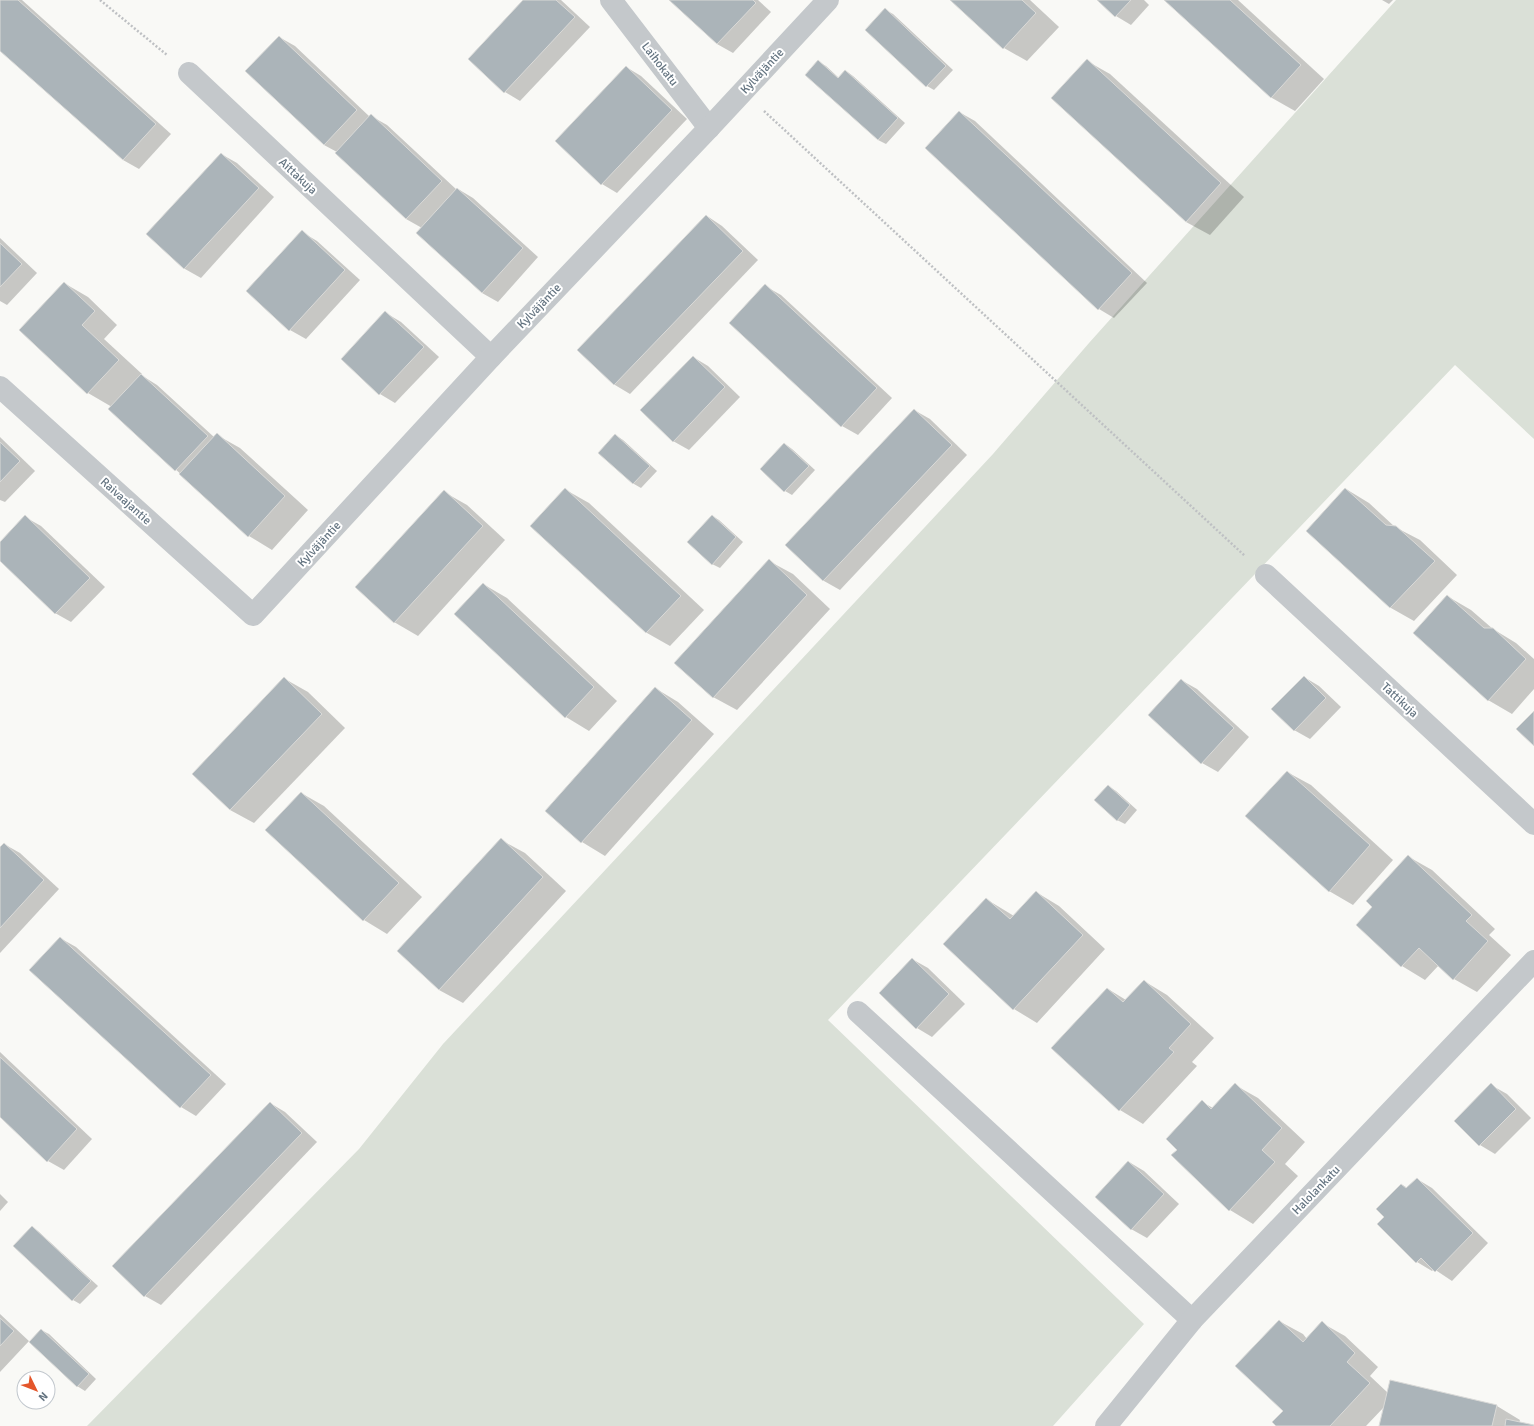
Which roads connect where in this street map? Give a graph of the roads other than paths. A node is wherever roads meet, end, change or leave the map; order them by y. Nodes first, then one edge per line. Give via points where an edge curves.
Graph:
1 (612, 0) edge
2 (828, 0) edge
3 (189, 73) road end
4 (709, 128) junction
5 (491, 357) junction
6 (0, 387) edge
7 (1266, 575) road end
8 (253, 616) joint
9 (1534, 824) edge
10 (1534, 961) edge
11 (858, 1012) dead end
12 (1192, 1320) junction
13 (1106, 1426) edge

1 - 4 street, Laihokatu
2 - 4 street, Kylväjäntie
3 - 5 street, Aittakuja
4 - 5 street, Kylväjäntie
5 - 8 street, Kylväjäntie
6 - 8 street, Raivaajantie
7 - 9 street, Tattikuja
10 - 12 street, Halolankatu
11 - 12 street
12 - 13 street, Halolankatu

